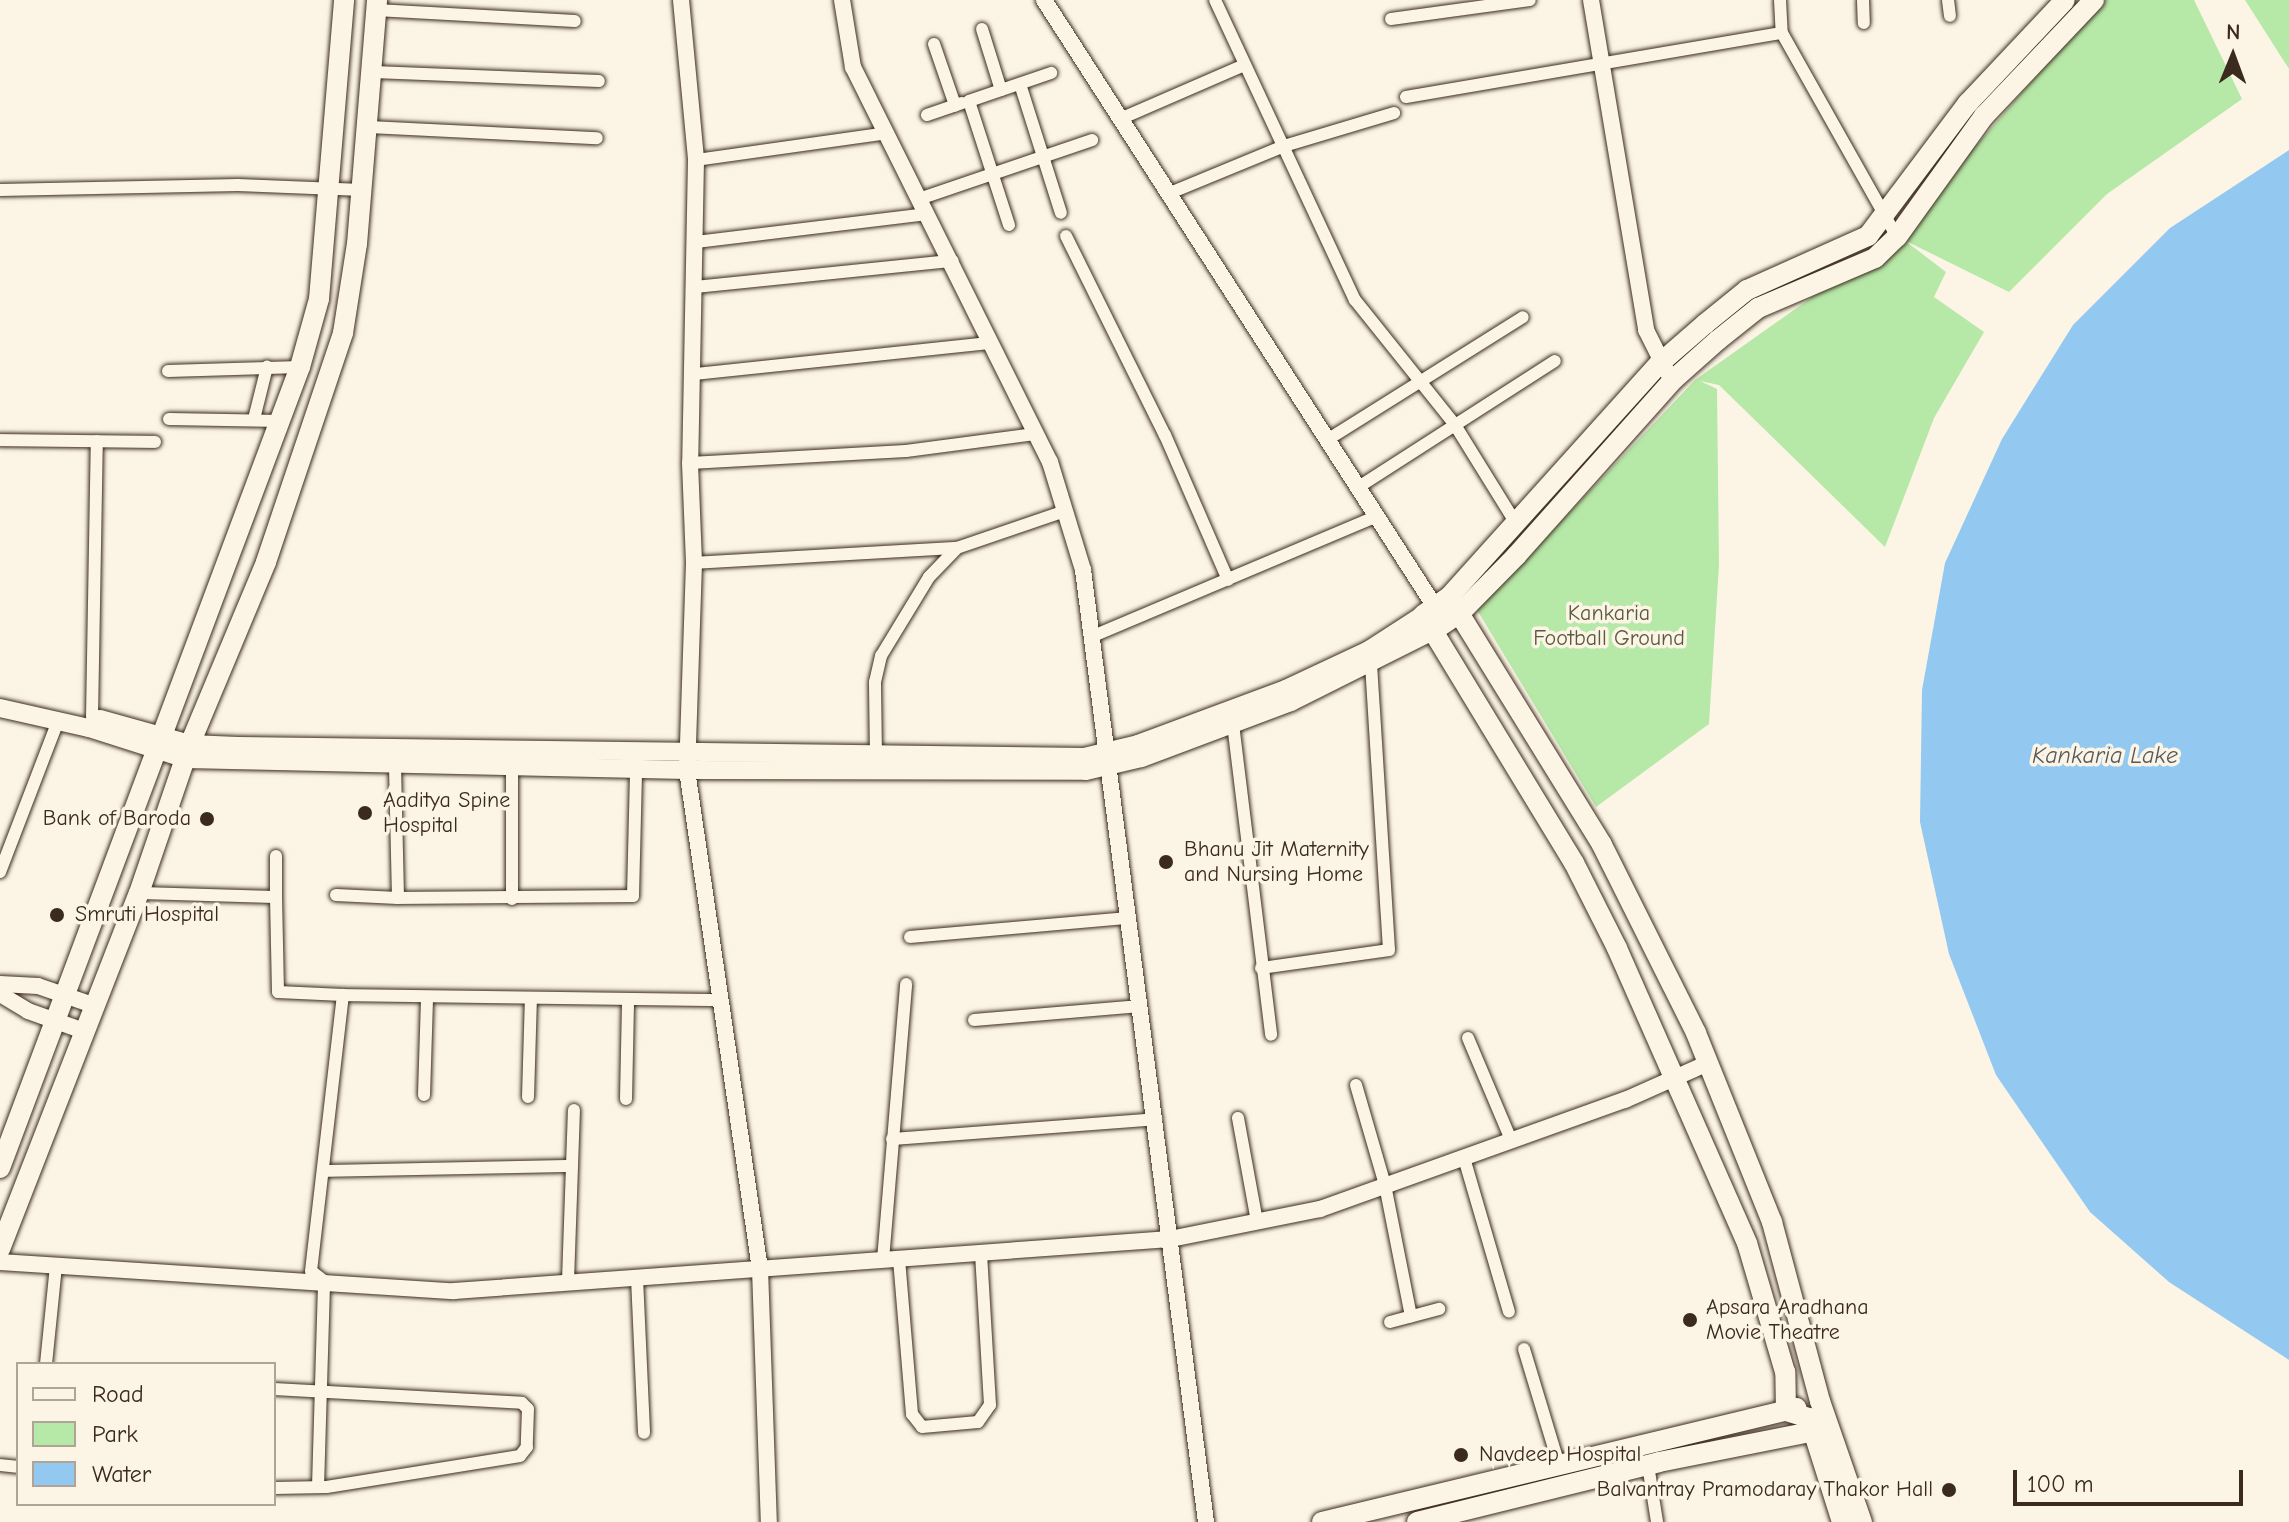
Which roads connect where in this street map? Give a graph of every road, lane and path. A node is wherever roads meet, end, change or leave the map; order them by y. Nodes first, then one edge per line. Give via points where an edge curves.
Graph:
1 (344, 0) edge
2 (681, 0) edge
3 (842, 0) edge
4 (1044, 0) edge
5 (1215, 0) edge
6 (1530, 0) edge
7 (1591, 0) edge
8 (1780, 0) edge
9 (1863, 0) edge
10 (1948, 0) edge
11 (2065, 0) edge
12 (2094, 0) edge
13 (377, 5) edge
14 (1950, 16) dead end
15 (1391, 19) dead end
16 (575, 21) dead end
17 (1864, 23) dead end
18 (982, 29) dead end
19 (1782, 33) junction
20 (934, 44) dead end
21 (1604, 63) junction
22 (1244, 65) junction
23 (374, 72) junction
24 (1051, 73) dead end
25 (599, 81) dead end
26 (1020, 84) junction
27 (1001, 90) junction
28 (1406, 97) dead end
29 (969, 101) junction
30 (955, 105) junction
31 (1394, 113) dead end
32 (927, 115) dead end
33 (1120, 119) junction
34 (369, 127) junction
35 (887, 133) junction
36 (597, 138) dead end
37 (1092, 140) dead end
38 (1284, 146) junction
39 (1044, 158) junction
40 (696, 160) junction
41 (991, 174) junction
42 (330, 188) junction
43 (0, 190) edge
44 (362, 190) junction
45 (1170, 193) junction
46 (919, 199) junction
47 (1061, 213) dead end
48 (927, 214) junction
49 (1887, 216) junction
50 (1009, 225) dead end
51 (1066, 236) dead end
52 (1897, 237) junction
53 (696, 242) junction
54 (953, 261) junction
55 (695, 287) junction
56 (1523, 317) dead end
57 (990, 343) junction
58 (1555, 361) dead end
59 (267, 367) junction
60 (300, 367) junction
61 (168, 371) dead end
62 (1667, 372) junction
63 (695, 374) junction
64 (1419, 382) junction
65 (169, 419) dead end
66 (254, 419) junction
67 (281, 421) junction
68 (1455, 425) junction
69 (1035, 434) junction
70 (0, 440) edge
71 (1327, 440) junction
72 (97, 441) junction
73 (155, 442) dead end
74 (690, 463) junction
75 (1357, 488) junction
76 (1065, 511) junction
77 (1375, 517) junction
78 (1517, 525) junction
79 (957, 548) junction
80 (694, 563) junction
81 (1228, 580) junction
82 (1440, 613) junction
83 (1091, 637) junction
84 (1371, 664) junction
85 (0, 696) edge
86 (0, 708) edge
87 (92, 717) junction
88 (58, 721) junction
89 (1233, 724) junction
90 (157, 743) junction
91 (188, 751) junction
92 (876, 757) junction
93 (1107, 759) junction
94 (689, 763) junction
95 (395, 764) junction
96 (512, 767) junction
97 (636, 769) junction
98 (276, 856) dead end
99 (0, 872) edge
100 (139, 893) junction
101 (336, 895) dead end
102 (276, 897) junction
103 (398, 898) junction
104 (512, 899) junction
105 (1128, 918) junction
106 (910, 937) dead end
107 (1261, 968) junction
108 (0, 984) edge
109 (906, 984) dead end
110 (0, 994) edge
111 (68, 995) junction
112 (343, 995) junction
113 (427, 997) junction
114 (531, 998) junction
115 (628, 1000) junction
116 (721, 1000) junction
117 (93, 1005) junction
118 (1140, 1006) junction
119 (974, 1020) dead end
120 (57, 1021) junction
121 (84, 1031) junction
122 (1271, 1035) dead end
123 (1468, 1038) dead end
124 (1708, 1063) junction
125 (1677, 1079) junction
126 (1356, 1085) dead end
127 (424, 1095) dead end
128 (528, 1097) dead end
129 (626, 1099) dead end
130 (574, 1110) dead end
131 (1238, 1118) dead end
132 (1156, 1119) junction
133 (892, 1139) junction
134 (1511, 1140) junction
135 (1464, 1158) junction
136 (572, 1166) junction
137 (0, 1168) edge
138 (323, 1171) junction
139 (1385, 1185) junction
140 (1257, 1222) junction
141 (1170, 1239) junction
142 (0, 1249) edge
143 (981, 1254) junction
144 (891, 1260) junction
145 (0, 1262) edge
146 (56, 1266) junction
147 (760, 1269) junction
148 (637, 1278) junction
149 (324, 1281) junction
150 (568, 1283) junction
151 (1439, 1309) dead end
152 (1509, 1312) dead end
153 (1411, 1316) junction
154 (1390, 1322) dead end
155 (1524, 1349) dead end
156 (46, 1362) edge
157 (276, 1389) edge
158 (321, 1392) junction
159 (1820, 1401) junction
160 (1786, 1411) junction
161 (1821, 1430) junction
162 (644, 1433) dead end
163 (1559, 1465) junction
164 (1648, 1465) junction
165 (318, 1487) junction
166 (276, 1488) edge
167 (1480, 1514) edge
168 (769, 1522) edge
169 (1206, 1522) edge
170 (1322, 1522) edge
171 (1417, 1522) edge
172 (1657, 1522) edge
173 (1842, 1522) edge
174 (1862, 1522) edge

1 - 42 main road
2 - 40 street
3 - 35 street via 853,67
4 - 33 street
5 - 22 street
6 - 15 street
7 - 21 street
8 - 19 street
9 - 17 street
10 - 14 street
11 - 49 main road via 1968,103
12 - 52 main road via 1984,116
13 - 16 street
13 - 23 main road
18 - 27 street
19 - 21 street
19 - 49 street
20 - 30 street
21 - 28 street
21 - 62 street via 1646,330
22 - 33 street
22 - 38 street
23 - 25 street
23 - 34 main road
24 - 26 street
26 - 27 street
26 - 39 street
27 - 29 street
29 - 30 street
29 - 41 street
30 - 32 street
31 - 38 street
33 - 45 street
34 - 36 street
34 - 44 main road
35 - 40 street
35 - 46 street
37 - 39 street
38 - 45 street
38 - 64 street via 1355,300
39 - 41 street
39 - 47 street
40 - 53 street
41 - 46 street
41 - 50 street
42 - 43 street
42 - 44 street
42 - 60 main road via 319,299
44 - 91 main road via 339,347 266,562
45 - 71 street
46 - 48 street
48 - 53 street
48 - 54 street
49 - 52 street
49 - 62 main road via 1868,236 1747,290
51 - 81 street via 1165,435
52 - 62 main road via 1875,258 1758,308
53 - 55 street
54 - 55 street
54 - 57 street
55 - 63 street
56 - 64 street
57 - 63 street
57 - 69 street
58 - 68 street
59 - 60 street
59 - 61 street
59 - 66 street
60 - 67 main road
62 - 78 main road
62 - 82 main road
63 - 74 street
64 - 68 street
64 - 71 street
65 - 66 street
66 - 67 street
67 - 90 main road
68 - 75 street
68 - 78 street
69 - 74 street via 906,451
69 - 76 street
70 - 72 street
71 - 75 street
72 - 73 street
72 - 87 street
74 - 80 street
75 - 77 street
76 - 79 street
76 - 83 street via 1083,570
77 - 81 street
77 - 82 street
78 - 82 main road
79 - 80 street
79 - 92 street via 899,618 881,656 875,682
80 - 94 street
81 - 83 street
82 - 84 main road
82 - 93 main road via 1286,689
82 - 124 main road via 1602,845
82 - 125 main road via 1574,863
83 - 93 street
84 - 89 main road
84 - 107 street via 1389,950
85 - 87 main road
86 - 88 main road
87 - 90 main road
88 - 90 main road
88 - 99 street
89 - 93 main road
89 - 107 street
90 - 91 main road
90 - 111 main road
91 - 94 main road
91 - 95 main road
91 - 100 main road
92 - 93 main road
92 - 94 main road
93 - 94 main road via 1086,771
93 - 105 street
94 - 97 main road
94 - 116 street
95 - 96 main road
95 - 103 street
96 - 97 main road
96 - 104 street
97 - 104 street via 633,896
98 - 102 street
100 - 102 street
100 - 117 main road
101 - 103 street
102 - 112 street via 278,992
103 - 104 street
105 - 106 street
105 - 118 street
107 - 122 street
108 - 111 street
109 - 133 street
110 - 120 street
111 - 117 street
111 - 120 main road
112 - 113 street
112 - 138 street
113 - 114 street
113 - 127 street
114 - 115 street
114 - 128 street
115 - 116 street
115 - 129 street
116 - 147 street
117 - 121 main road
118 - 119 street
118 - 132 street
120 - 121 street
120 - 137 main road
121 - 142 main road
123 - 134 street
124 - 125 street
124 - 159 main road via 1772,1222
125 - 134 street
125 - 160 main road via 1747,1243 1785,1372
126 - 139 street
130 - 136 street
131 - 140 street
132 - 133 street
132 - 141 street
133 - 144 street
134 - 135 street
135 - 139 street
135 - 152 street
136 - 138 street
136 - 150 street
138 - 149 street via 311,1271
139 - 140 street via 1320,1209
139 - 153 street
140 - 141 street
141 - 143 street
141 - 169 street
143 - 144 street
143 - 144 street via 990,1405 978,1422 922,1427 912,1414
144 - 147 street
145 - 146 street
146 - 149 street
146 - 156 street
147 - 148 street
147 - 168 street
148 - 150 street
148 - 162 street
149 - 150 street via 454,1291
149 - 158 street
151 - 153 street
153 - 154 street
155 - 163 street
157 - 158 street
158 - 165 street
158 - 165 street via 522,1403 528,1409 527,1447 520,1456
159 - 160 main road
159 - 161 main road
160 - 161 main road via 1809,1418
160 - 163 main road
161 - 164 main road
161 - 173 main road
161 - 174 main road
163 - 170 main road
164 - 167 main road
164 - 172 street
165 - 166 street
167 - 171 main road

